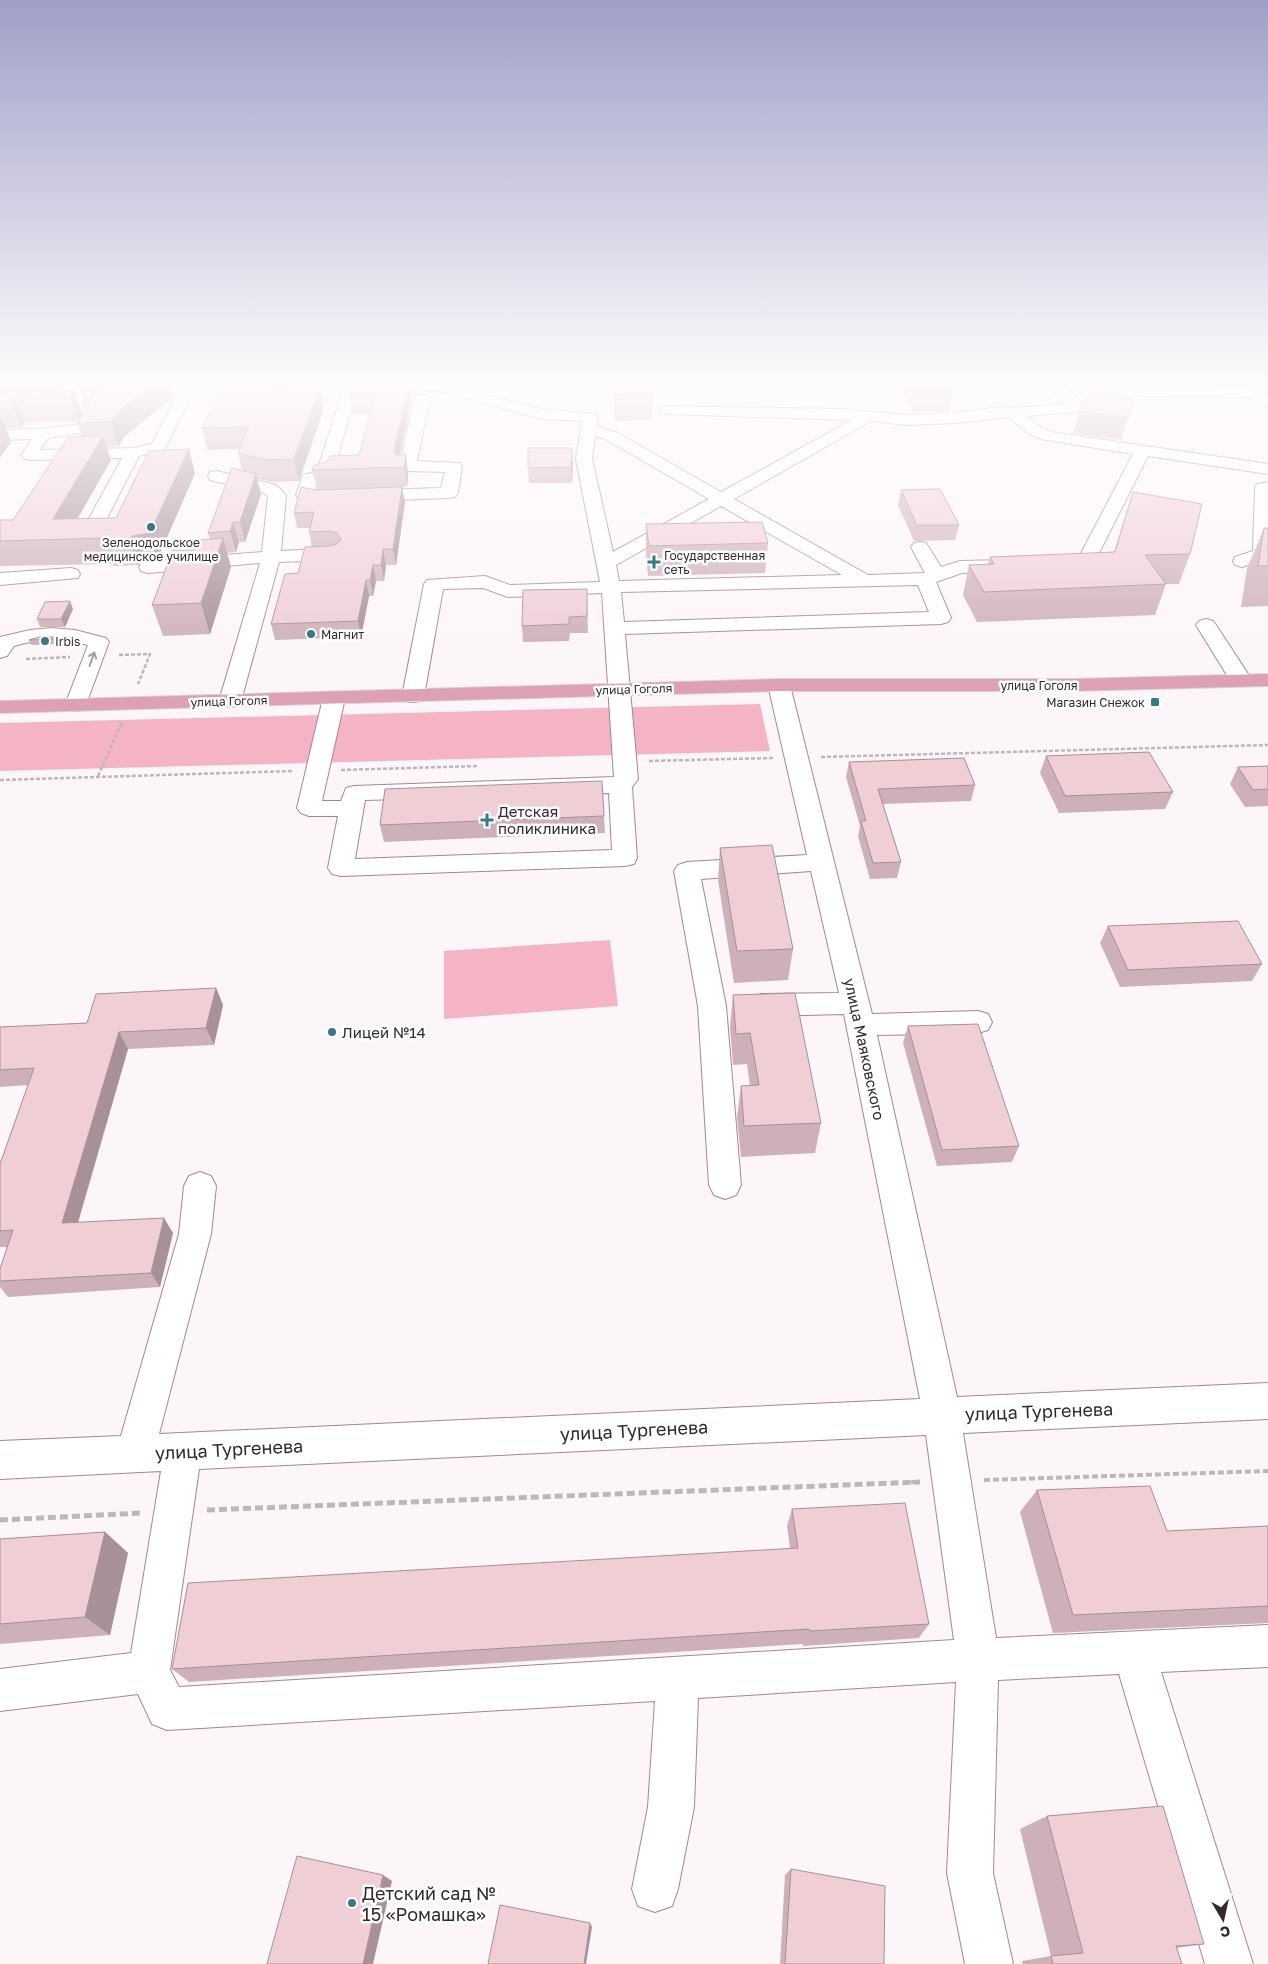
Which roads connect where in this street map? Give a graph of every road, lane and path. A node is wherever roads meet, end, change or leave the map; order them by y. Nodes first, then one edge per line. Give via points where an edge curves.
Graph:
1 (122, 473) edge
2 (325, 473) edge
3 (453, 473) edge
4 (587, 473) edge
5 (675, 473) edge
6 (768, 473) edge
7 (1131, 473) edge
8 (216, 476) dead end
9 (1268, 487) edge
10 (721, 499) junction
11 (95, 524) edge
12 (920, 547) dead end
13 (333, 554) edge
14 (271, 557) junction
15 (1242, 561) dead end
16 (606, 563) junction
17 (1027, 566) edge
18 (1046, 566) edge
19 (148, 567) dead end
20 (71, 574) dead end
21 (931, 577) junction
22 (0, 579) edge
23 (865, 580) junction
24 (611, 586) junction
25 (755, 603) junction
26 (1206, 625) dead end
27 (614, 628) junction
28 (0, 652) edge
29 (1241, 680) junction
30 (1268, 680) edge
31 (780, 685) junction
32 (619, 690) junction
33 (413, 696) junction
34 (334, 698) junction
35 (230, 700) junction
36 (76, 705) junction
37 (0, 707) edge
38 (620, 785) junction
39 (352, 808) junction
40 (822, 862) junction
41 (712, 1006) junction
42 (859, 1014) junction
43 (978, 1022) edge
44 (725, 1185) dead end
45 (200, 1186) dead end
46 (1268, 1401) edge
47 (942, 1415) junction
48 (183, 1451) junction
49 (135, 1454) junction
50 (0, 1460) edge
51 (1268, 1471) edge
52 (952, 1481) junction
53 (174, 1511) junction
54 (0, 1520) edge
55 (1268, 1646) edge
56 (1134, 1653) junction
57 (978, 1660) junction
58 (149, 1672) junction
59 (678, 1678) junction
60 (0, 1690) edge
61 (655, 1889) dead end
62 (990, 1964) edge
63 (1228, 1964) edge

1 - 11 street
2 - 3 street via 324,476 309,479 305,496 449,493
4 - 16 street
5 - 10 street
6 - 10 street
7 - 18 street via 1084,565
8 - 14 street via 270,489 277,495
9 - 15 street via 1263,488 1262,554
10 - 16 street
10 - 23 street
12 - 21 street
13 - 14 street
14 - 19 street
14 - 35 street
16 - 24 street
17 - 21 street via 960,567
20 - 22 street
21 - 23 street
21 - 25 street via 941,618
23 - 25 street
24 - 25 street
24 - 27 street
24 - 33 street via 508,591 486,582 434,584
25 - 27 street
26 - 29 street
27 - 32 street
36 -> 28 street via 99,642 73,634 28,636 6,642
29 - 30 main road, улица Гоголя
29 - 31 main road, улица Гоголя via 1072,685
31 - 32 main road, улица Гоголя
31 - 40 street, улица Маяковского
32 - 33 main road, улица Гоголя
32 - 38 street via 626,779
33 - 34 main road, улица Гоголя
34 - 35 main road, улица Гоголя
34 - 39 street via 309,808
35 - 36 main road, улица Гоголя
36 - 37 main road, улица Гоголя
38 - 39 street via 354,793
38 - 39 street via 625,858 341,868
40 - 41 street via 687,872
40 - 42 street, улица Маяковского
41 - 42 street
41 - 44 street
42 - 43 street
42 - 47 street, улица Маяковского
45 - 49 street via 195,1234
46 - 47 street, улица Тургенева
47 - 48 street, улица Тургенева
47 - 52 street, улица Маяковского
48 - 49 street, улица Тургенева
48 - 53 street
49 - 50 street, улица Тургенева
51 - 52 path
52 - 53 path
52 - 57 street, улица Маяковского
53 - 54 path
53 - 58 street
55 - 56 street
56 - 57 street
56 - 63 street
57 - 59 street
57 - 62 street, улица Маяковского via 970,1873
58 - 59 street via 167,1709
58 - 60 street
59 - 61 street via 671,1807

